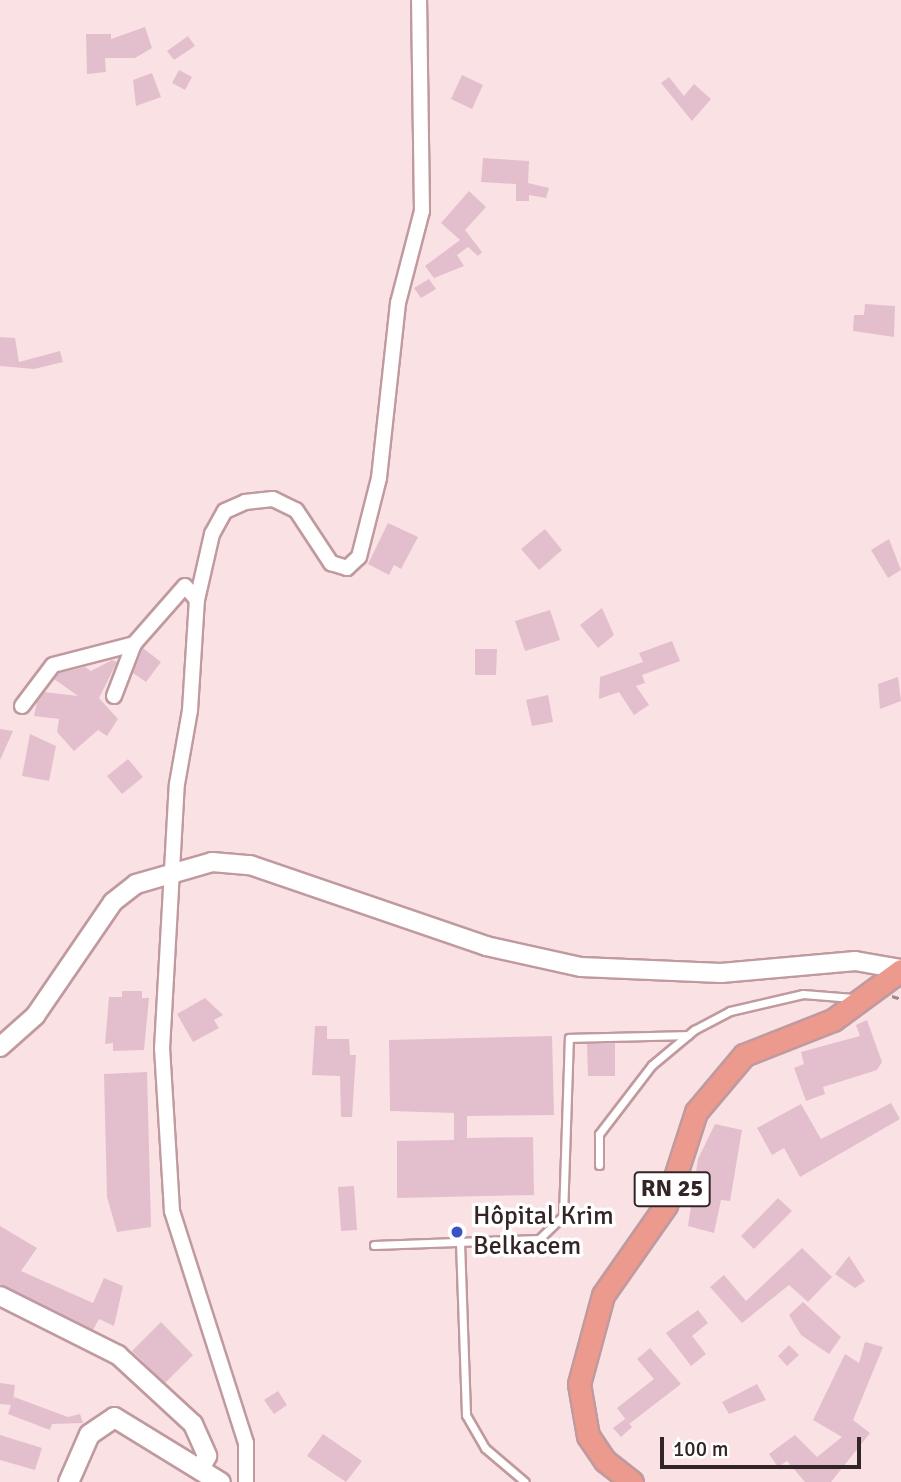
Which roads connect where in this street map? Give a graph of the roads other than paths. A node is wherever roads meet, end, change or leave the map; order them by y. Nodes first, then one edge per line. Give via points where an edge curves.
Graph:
1 (419, 0) edge
2 (197, 600) junction
3 (134, 644) junction
4 (114, 696) dead end
5 (22, 706) dead end
6 (172, 871) junction
7 (901, 969) edge
8 (860, 998) junction
9 (688, 1035) junction
10 (0, 1047) edge
11 (599, 1165) dead end
12 (460, 1242) junction
13 (374, 1245) dead end
14 (0, 1296) edge
15 (200, 1470) junction
16 (68, 1482) edge
17 (220, 1482) edge
18 (246, 1482) edge
19 (525, 1482) edge
20 (632, 1482) edge

1 - 2 street via 422,211 398,303 379,478 359,557 347,568 331,563 296,510 273,499 245,502 225,511 212,534
2 - 3 street via 185,586
2 - 6 street
3 - 4 street
3 - 5 street via 53,665
6 - 7 street via 212,862 250,865 486,946 581,967 720,973 855,961
6 - 10 street via 136,884 113,902 34,1016
6 - 18 street via 162,1049 172,1211 246,1443
7 - 8 main road, RN 25
8 - 9 lane via 803,994 730,1011
8 - 20 main road, RN 25 via 834,1020 744,1055 718,1082 682,1138 666,1206 603,1295 579,1384 580,1409 605,1461
9 - 11 lane via 652,1065 599,1134
9 - 12 lane via 569,1038 563,1216 539,1240
12 - 13 lane
12 - 19 lane via 466,1415 485,1448
14 - 15 street via 118,1355 193,1424 207,1456
15 - 16 main road via 114,1417 89,1434
15 - 17 main road

